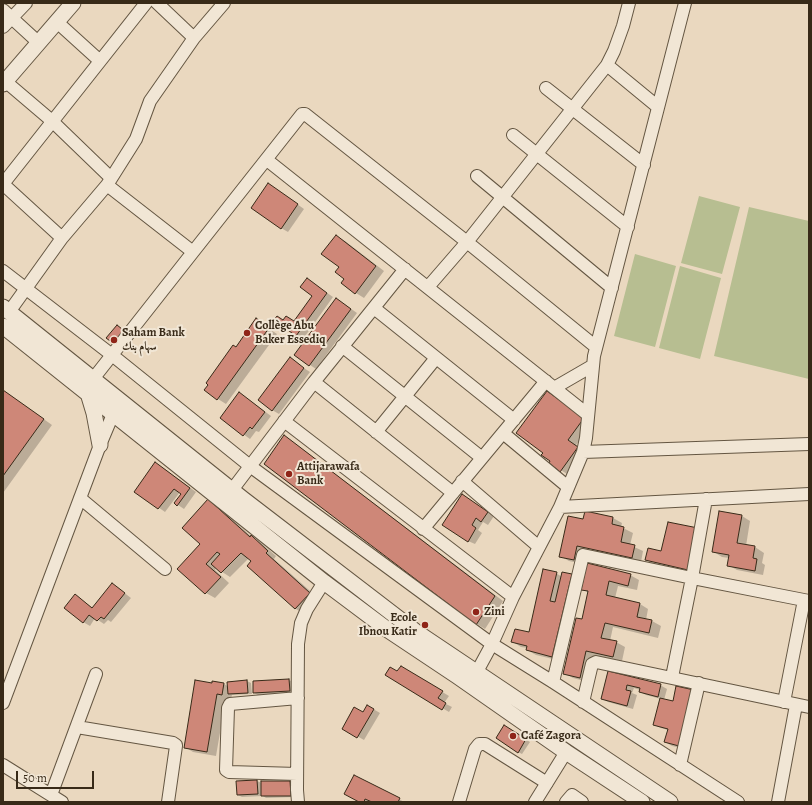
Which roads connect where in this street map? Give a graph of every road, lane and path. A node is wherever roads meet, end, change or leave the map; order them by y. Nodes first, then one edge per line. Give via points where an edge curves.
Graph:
1 (26, 3) edge
2 (73, 3) edge
3 (146, 3) edge
4 (157, 3) edge
5 (224, 3) edge
6 (628, 3) edge
7 (685, 3) edge
8 (8, 14) edge
9 (57, 22) junction
10 (3, 27) edge
11 (194, 38) junction
12 (38, 43) junction
13 (100, 61) junction
14 (607, 65) junction
15 (4, 82) edge
16 (546, 88) dead end
17 (658, 107) junction
18 (573, 108) junction
19 (52, 121) junction
20 (513, 135) dead end
21 (537, 154) junction
22 (267, 160) junction
23 (644, 165) junction
24 (477, 176) dead end
25 (109, 181) junction
26 (3, 184) edge
27 (502, 198) junction
28 (628, 227) junction
29 (62, 238) junction
30 (467, 242) junction
31 (193, 252) junction
32 (405, 269) junction
33 (3, 271) edge
34 (428, 287) junction
35 (25, 288) junction
36 (612, 288) junction
37 (374, 308) junction
38 (5, 315) edge
39 (342, 346) junction
40 (596, 347) junction
41 (112, 355) junction
42 (436, 358) junction
43 (592, 366) junction
44 (314, 382) junction
45 (550, 384) junction
46 (91, 386) junction
47 (405, 397) junction
48 (119, 399) junction
49 (114, 413) junction
50 (587, 414) junction
51 (514, 420) junction
52 (284, 421) junction
53 (376, 432) junction
54 (503, 432) junction
55 (809, 444) edge
56 (100, 445) junction
57 (583, 452) junction
58 (482, 458) junction
59 (250, 466) junction
60 (462, 481) junction
61 (568, 487) junction
62 (232, 490) junction
63 (452, 493) junction
64 (809, 494) edge
65 (80, 498) junction
66 (706, 499) junction
67 (560, 507) junction
68 (423, 529) junction
69 (539, 547) junction
70 (165, 569) dead end
71 (692, 578) junction
72 (324, 582) junction
73 (513, 597) junction
74 (807, 601) edge
75 (492, 644) junction
76 (96, 674) dead end
77 (672, 677) junction
78 (473, 679) junction
79 (552, 682) junction
80 (699, 683) junction
81 (298, 698) junction
82 (583, 702) junction
83 (784, 702) junction
84 (3, 703) edge
85 (796, 705) junction
86 (809, 707) edge
87 (77, 727) junction
88 (566, 752) junction
89 (680, 764) junction
90 (3, 765) edge
91 (297, 774) junction
92 (547, 783) junction
93 (51, 795) junction
94 (62, 802) edge
95 (168, 802) edge
96 (298, 802) edge
97 (459, 802) edge
98 (535, 802) edge
99 (566, 802) edge
100 (582, 802) edge
101 (642, 802) edge
102 (670, 802) edge
103 (738, 802) edge
104 (778, 802) edge

1 - 8 street
2 - 9 street
3 - 13 street
4 - 11 street
5 - 11 street
6 - 14 street via 623,26
7 - 17 street
8 - 10 street
8 - 12 street
9 - 12 street
9 - 13 street
11 - 25 street via 150,101 136,139
12 - 15 street
13 - 19 street
14 - 17 street
14 - 18 street
15 - 19 street
16 - 18 street
17 - 23 street
18 - 21 street
18 - 23 street
19 - 25 street
19 - 26 street
20 - 21 street
21 - 27 street
21 - 28 street
22 - 30 street via 302,114 307,114
22 - 31 street
22 - 32 street
23 - 28 street
24 - 27 street
25 - 29 street
25 - 31 street
26 - 29 street
27 - 30 street
27 - 36 street
28 - 36 street
29 - 35 street
30 - 34 street
30 - 40 street
31 - 41 street
32 - 34 street
32 - 37 street
33 - 35 street
34 - 45 street
35 - 38 street
35 - 41 street
36 - 40 street
37 - 39 street
37 - 42 street
38 - 46 street
39 - 44 street
39 - 47 street
40 - 43 street
41 - 46 street
41 - 59 street
42 - 47 street
42 - 51 street
43 - 45 street
43 - 50 street
44 - 52 street
44 - 53 street
45 - 50 street
45 - 51 street
46 - 48 street
46 - 49 street
46 - 56 street
47 - 53 street
47 - 58 street
48 - 49 street
48 - 62 street
49 - 56 street
49 - 72 street
50 - 57 street
51 - 54 street
52 - 59 street
52 - 68 street
53 - 63 street
54 - 58 street
54 - 61 street
55 - 57 street
56 - 65 street
57 - 61 street
58 - 60 street
59 - 62 street
59 - 75 street
60 - 63 street
60 - 69 street
61 - 67 street
62 - 78 street
63 - 68 street
64 - 66 street
65 - 70 street
65 - 84 street
66 - 67 street
66 - 71 street
67 - 69 street
68 - 73 street
69 - 73 street
71 - 74 street
71 - 77 street
71 - 79 street via 583,555
72 - 78 street via 388,630
72 - 81 street via 301,623 298,644
73 - 75 street
74 - 83 street
75 - 78 street
75 - 79 street
76 - 87 street
77 - 80 street
77 - 82 street via 594,663
78 - 88 street
78 - 102 street
79 - 82 street
80 - 83 street
80 - 89 street
81 - 91 street
81 - 91 street via 230,704 226,770
82 - 89 street
83 - 85 street
85 - 86 street
85 - 104 street
87 - 93 street
87 - 95 street via 176,745
88 - 92 street
88 - 101 street
89 - 103 street
90 - 93 street
91 - 96 street
92 - 97 street via 482,744 475,749
92 - 98 street
93 - 94 street
99 - 100 street via 572,795

